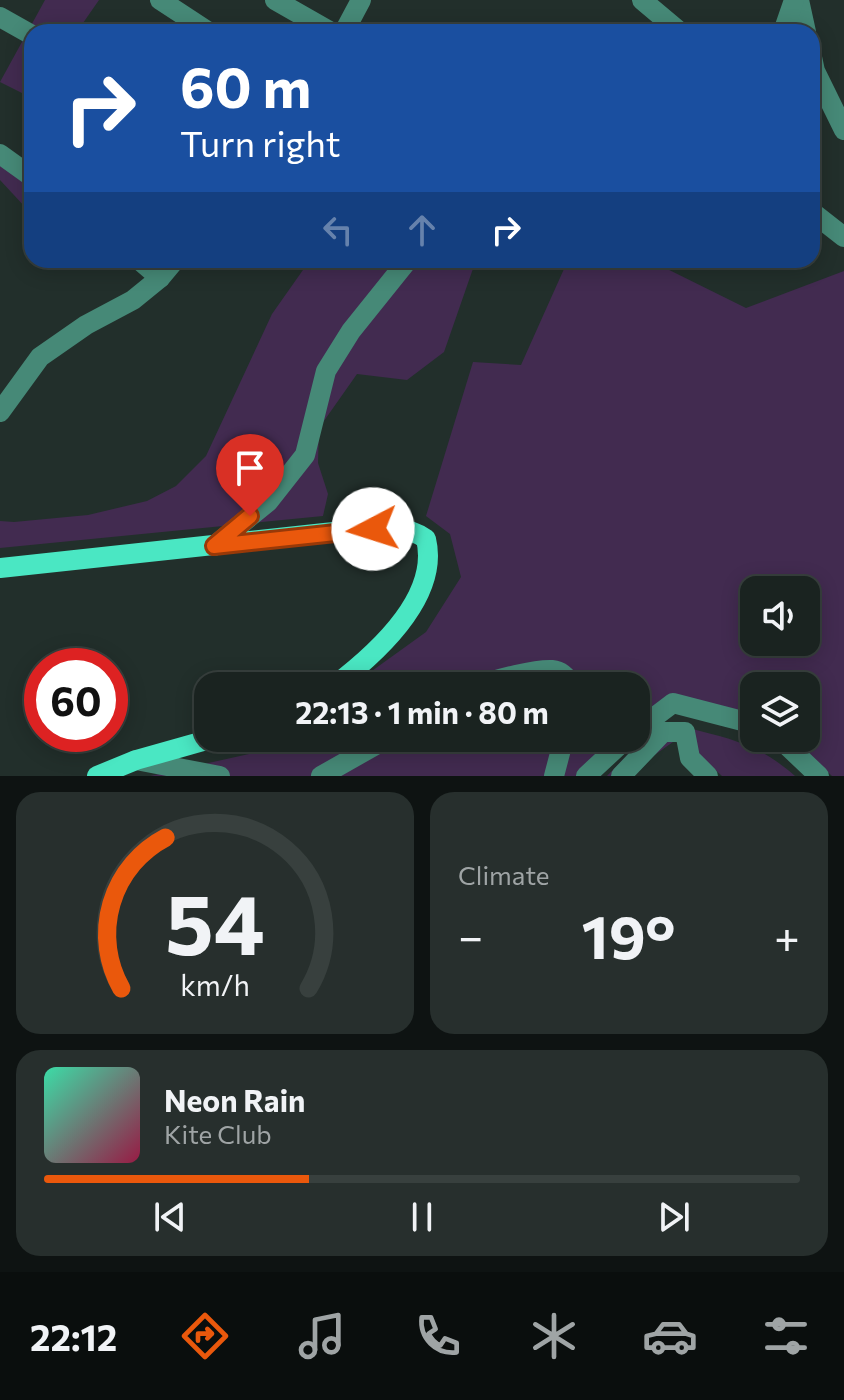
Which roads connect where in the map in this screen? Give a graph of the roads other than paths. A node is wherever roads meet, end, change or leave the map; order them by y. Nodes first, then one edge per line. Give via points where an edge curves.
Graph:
1 (160, 0) edge
2 (275, 0) edge
3 (361, 0) edge
4 (642, 0) edge
5 (794, 1) edge
6 (0, 17) edge
7 (197, 24) edge
8 (317, 24) edge
9 (348, 24) edge
10 (670, 24) edge
11 (786, 24) edge
12 (803, 24) edge
13 (24, 30) edge
14 (820, 81) edge
15 (844, 130) edge
16 (0, 154) edge
17 (24, 171) edge
18 (820, 218) edge
19 (844, 237) edge
20 (148, 268) edge
21 (168, 268) edge
22 (402, 268) edge
23 (160, 278) junction
24 (0, 412) edge
25 (214, 546) junction
26 (0, 568) edge
27 (350, 672) edge
28 (650, 720) edge
29 (740, 720) edge
30 (194, 744) edge
31 (363, 752) edge
32 (560, 752) edge
33 (612, 752) edge
34 (794, 752) edge
35 (136, 760) junction
36 (97, 776) edge
37 (220, 776) edge
38 (321, 776) edge
39 (554, 776) edge
40 (586, 776) edge
41 (621, 776) edge
42 (708, 776) edge
43 (819, 776) edge

1 - 7 street
2 - 8 street
3 - 9 street
4 - 10 street
5 - 11 street
5 - 12 street
6 - 13 street
14 - 15 street
16 - 17 street
18 - 19 street
20 - 23 street
21 - 23 street
22 - 25 street via 326,371 305,455 268,502
23 - 24 street via 40,357
25 - 26 main road
25 - 27 main road via 395,527 426,539 424,585 405,618
28 - 29 street via 673,703
30 - 35 main road
31 - 38 street
32 - 39 street
33 - 40 street
34 - 43 street
35 - 36 main road
35 - 37 street
41 - 42 street via 663,732 685,732 690,758

